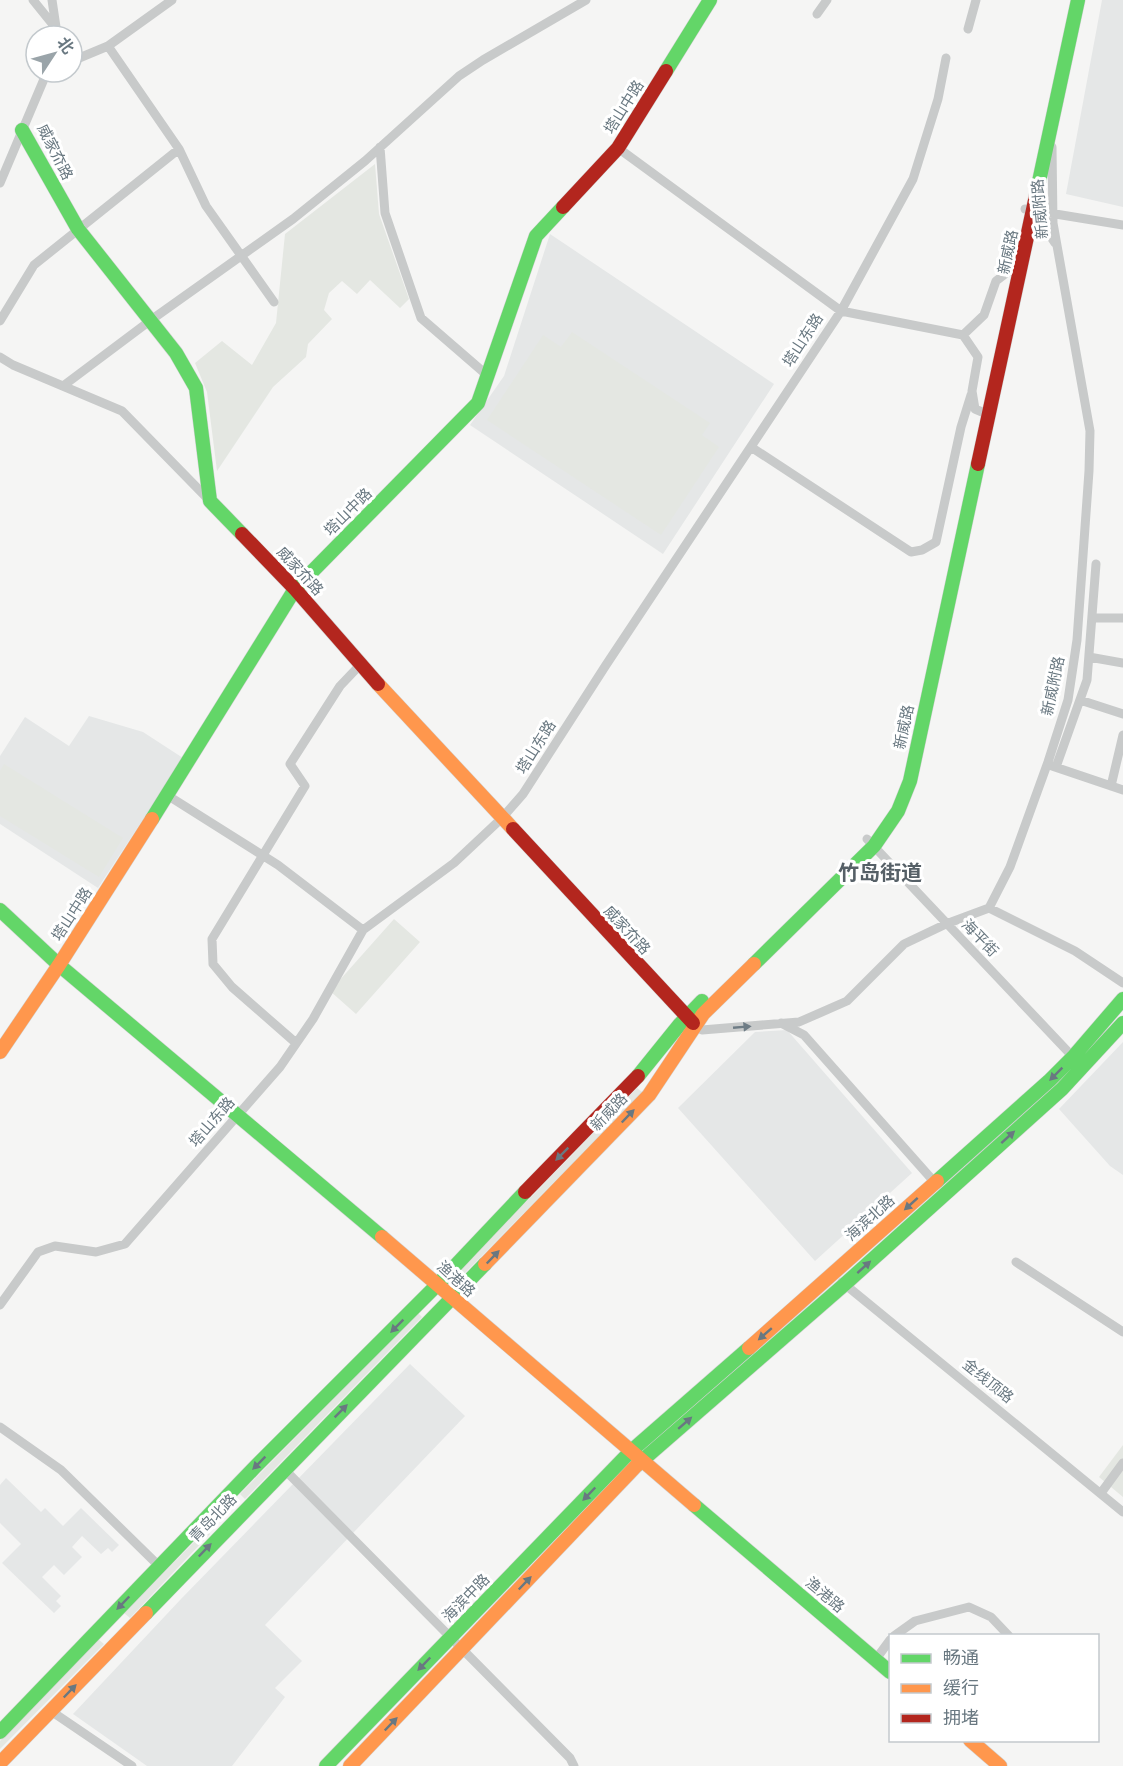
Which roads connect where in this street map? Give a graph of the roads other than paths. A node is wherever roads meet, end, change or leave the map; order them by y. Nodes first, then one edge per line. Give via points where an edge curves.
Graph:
1 (33, 0) edge
2 (52, 0) edge
3 (172, 0) edge
4 (586, 0) edge
5 (710, 0) edge
6 (826, 0) edge
7 (976, 0) edge
8 (1069, 0) edge
9 (1078, 0) edge
10 (817, 14) dead end
11 (50, 24) edge
12 (54, 24) edge
13 (968, 29) dead end
14 (108, 46) junction
15 (84, 56) edge
16 (946, 58) dead end
17 (42, 84) edge
18 (22, 130) junction
19 (1052, 130) junction
20 (380, 147) junction
21 (618, 148) junction
22 (179, 150) junction
23 (0, 183) edge
24 (1029, 210) junction
25 (1052, 212) junction
26 (1123, 225) edge
27 (78, 229) junction
28 (1058, 247) junction
29 (242, 255) junction
30 (1013, 268) junction
31 (274, 302) dead end
32 (841, 311) junction
33 (151, 320) junction
34 (0, 321) edge
35 (963, 335) junction
36 (0, 357) edge
37 (488, 376) junction
38 (63, 386) junction
39 (972, 391) junction
40 (982, 412) junction
41 (751, 447) junction
42 (210, 501) junction
43 (1096, 564) dead end
44 (295, 589) junction
45 (1092, 618) junction
46 (1123, 618) edge
47 (1089, 657) junction
48 (1123, 663) edge
49 (360, 665) junction
50 (1080, 700) junction
51 (1123, 714) edge
52 (1123, 735) edge
53 (1052, 766) junction
54 (1111, 786) junction
55 (1123, 790) edge
56 (167, 795) junction
57 (502, 818) junction
58 (870, 843) junction
59 (262, 855) junction
60 (989, 908) junction
61 (0, 910) edge
62 (946, 924) junction
63 (363, 930) junction
64 (59, 965) junction
65 (1123, 983) edge
66 (1123, 999) edge
67 (781, 1023) junction
68 (1123, 1023) edge
69 (694, 1024) junction
70 (296, 1043) junction
71 (0, 1052) edge
72 (1073, 1057) junction
73 (237, 1115) junction
74 (935, 1182) junction
75 (945, 1193) junction
76 (1016, 1262) dead end
77 (833, 1274) junction
78 (438, 1284) junction
79 (845, 1284) junction
80 (452, 1299) junction
81 (0, 1305) edge
82 (1123, 1332) edge
83 (0, 1427) edge
84 (630, 1452) junction
85 (641, 1461) junction
86 (1123, 1463) edge
87 (284, 1469) junction
88 (1101, 1493) junction
89 (1123, 1512) edge
90 (159, 1566) junction
91 (896, 1634) edge
92 (1008, 1634) edge
93 (452, 1636) junction
94 (889, 1643) edge
95 (464, 1648) junction
96 (876, 1659) junction
97 (889, 1670) edge
98 (51, 1711) junction
99 (0, 1732) edge
100 (972, 1742) edge
101 (572, 1762) edge
102 (0, 1763) edge
103 (132, 1766) edge
104 (326, 1766) edge
105 (350, 1766) edge
106 (563, 1766) edge
107 (1000, 1766) edge

1 - 11 street
2 - 12 street
3 - 14 street
4 - 20 street via 459,76
5 - 21 main road, 塔山中路
6 - 10 street
7 - 13 street
8 - 24 main road, 新威路
9 - 19 main road, 新威路
14 - 15 street
14 - 22 street
16 - 32 street, 塔山东路 via 938,99 913,178
17 - 18 street, 威家夼路
18 - 23 street
18 - 27 main road, 威家夼路
19 - 24 main road, 新威路
19 - 25 street, 新威附路
20 - 29 street via 293,219
20 - 37 street via 385,213 421,318
21 - 32 street
21 - 37 main road, 塔山中路 via 536,236
22 - 27 street
22 - 29 street via 206,206
24 - 25 street
24 - 28 street
24 - 30 main road, 新威路
24 - 58 main road, 新威路 via 910,781 898,811
25 - 26 street
25 - 28 street, 新威附路
27 - 33 main road, 威家夼路
27 - 34 street via 34,266
28 - 53 street, 新威附路 via 1090,431 1077,640
29 - 31 street
29 - 33 street
30 - 35 street via 996,281 984,315
30 - 40 main road, 新威路
32 - 35 street
32 - 41 street, 塔山东路
33 - 38 street
33 - 42 main road, 威家夼路 via 196,388
35 - 39 street via 978,357
36 - 38 street
37 - 44 main road, 塔山中路 via 478,403
38 - 42 street via 122,411
39 - 40 street via 975,409
39 - 41 street via 936,542 922,550 911,552
40 - 58 main road, 新威路 via 901,778
41 - 57 street, 塔山东路 via 523,794
42 - 44 main road, 威家夼路
43 - 45 street
44 - 49 main road, 威家夼路
44 - 56 main road, 塔山中路
45 - 46 street
45 - 47 street
47 - 48 street
47 - 50 street
49 - 57 main road, 威家夼路
49 - 59 street via 340,686 290,764 304,786
50 - 51 street
50 - 53 street
52 - 54 street
53 - 54 street
53 - 60 street, 新威附路
54 - 55 street
56 - 59 street
56 - 64 main road, 塔山中路
57 - 63 street, 塔山东路 via 454,863
57 - 69 main road, 威家夼路
58 - 62 street, 海平街
58 - 69 main road, 新威路
59 - 63 street
59 - 70 street via 212,939 213,964 232,987
60 - 62 street
60 - 65 street via 1075,951
61 - 64 main road, 渔港路
62 - 67 street via 904,944 847,1001 799,1022
62 - 72 street, 海平街
63 - 70 street, 塔山东路
64 - 71 main road, 塔山中路
64 - 73 main road, 渔港路
66 - 72 main road, 海滨北路
69 -> 67 street
67 - 74 street via 804,1035
75 -> 68 main road via 1062,1089
69 -> 78 main road, 新威路 via 539,1177
80 -> 69 main road, 新威路 via 649,1095
70 - 73 street, 塔山东路
72 -> 74 main road, 海滨北路
73 - 78 main road, 渔港路
73 - 81 street, 塔山东路 via 125,1244 96,1252 55,1246 38,1252
74 - 75 street
74 -> 77 main road, 海滨北路
79 -> 75 main road
76 - 82 street
77 - 79 street, 金线顶路
77 -> 84 main road, 海滨北路
78 - 80 main road, 渔港路
78 -> 90 main road, 青岛北路
85 -> 79 main road
79 - 88 street, 金线顶路
80 - 84 main road, 渔港路
87 -> 80 main road, 青岛北路
83 - 90 street via 61,1470
84 - 85 main road, 渔港路
84 -> 93 main road, 海滨中路
95 -> 85 main road
85 - 96 main road, 渔港路
86 - 88 street
87 - 93 street
98 -> 87 main road, 青岛北路
88 - 89 street, 金线顶路
90 -> 99 main road, 青岛北路
91 - 92 street via 915,1621 969,1608 991,1617
93 - 95 street
93 -> 104 main road, 海滨中路
94 - 96 street
95 - 101 street
105 -> 95 main road
96 - 97 main road, 渔港路
98 - 102 main road, 青岛北路
98 - 103 street
100 - 107 main road
101 - 106 street

